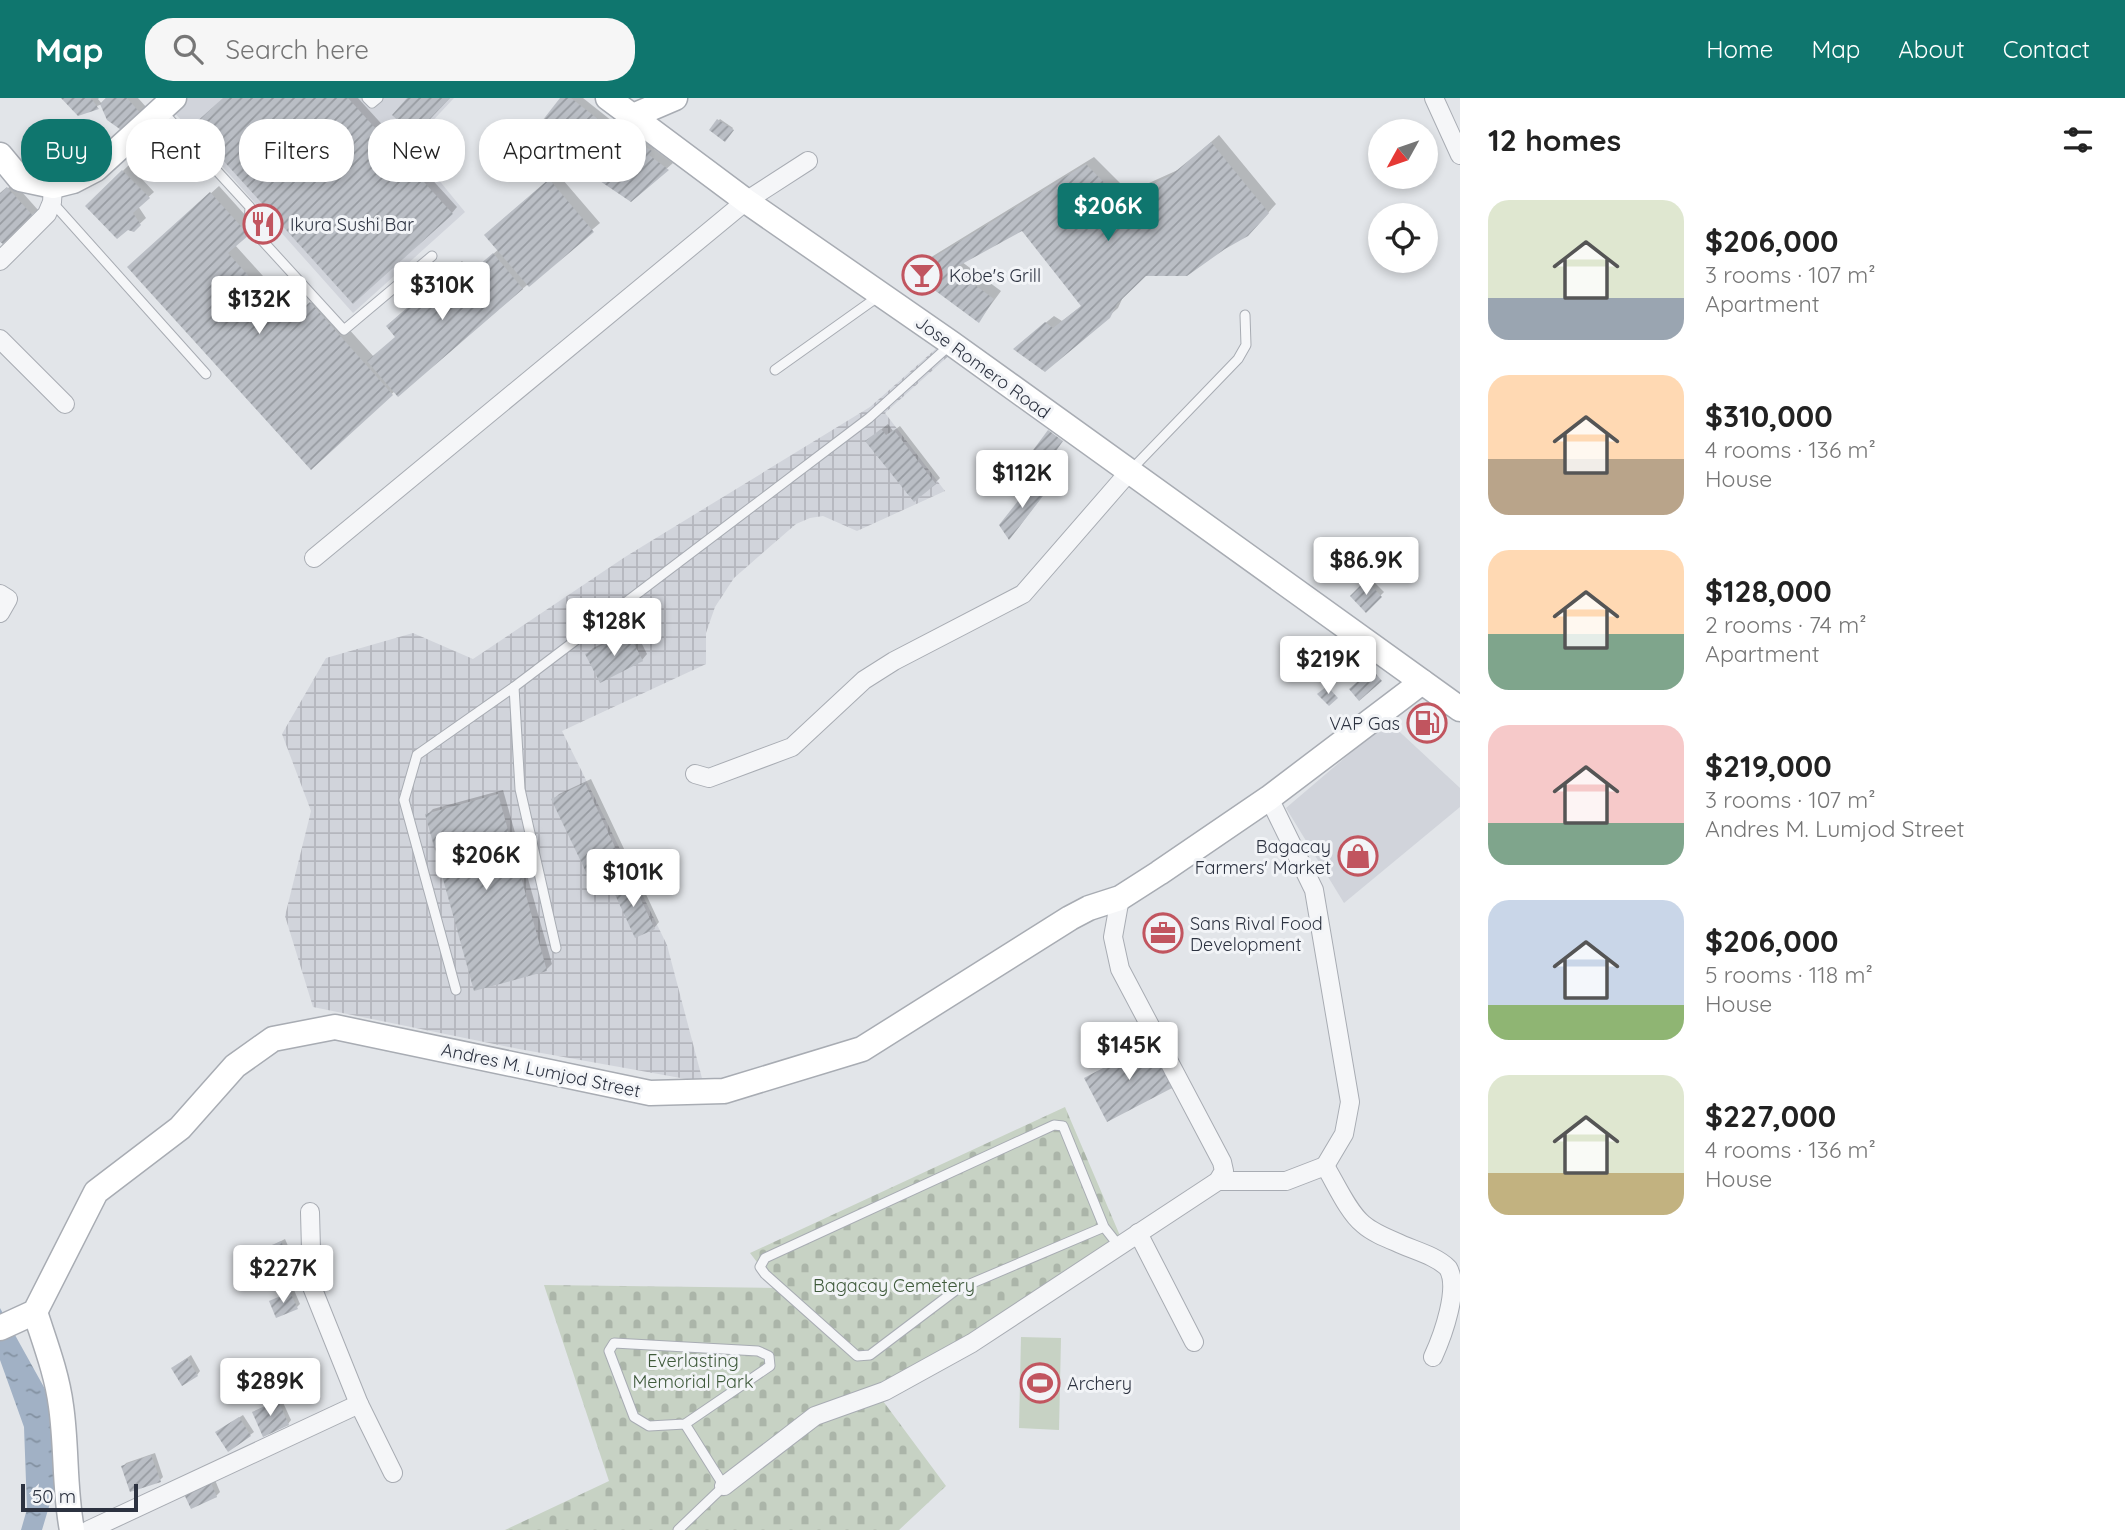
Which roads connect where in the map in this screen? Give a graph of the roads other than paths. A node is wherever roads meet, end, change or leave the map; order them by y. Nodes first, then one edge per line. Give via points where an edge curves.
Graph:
1 (367, 98) edge
2 (378, 98) edge
3 (608, 98) edge
4 (675, 98) edge
5 (1434, 98) edge
6 (161, 102) edge
7 (634, 116) junction
8 (0, 155) edge
9 (1460, 155) edge
10 (808, 161) dead end
11 (52, 194) junction
12 (746, 201) junction
13 (432, 256) dead end
14 (0, 261) edge
15 (881, 295) junction
16 (1245, 315) dead end
17 (0, 340) edge
18 (951, 344) junction
19 (775, 370) dead end
20 (206, 373) dead end
21 (65, 404) dead end
22 (1129, 472) junction
23 (314, 558) dead end
24 (0, 594) edge
25 (0, 613) edge
26 (1422, 682) junction
27 (514, 687) junction
28 (1460, 709) edge
29 (695, 774) dead end
30 (1269, 798) junction
31 (1120, 898) junction
32 (556, 948) dead end
33 (456, 990) dead end
34 (1325, 1166) junction
35 (1219, 1181) junction
36 (310, 1212) dead end
37 (1104, 1227) junction
38 (1138, 1233) junction
39 (1119, 1246) junction
40 (17, 1320) edge
41 (1194, 1342) dead end
42 (1433, 1357) dead end
43 (359, 1404) junction
44 (685, 1424) junction
45 (393, 1473) dead end
46 (724, 1486) junction
47 (72, 1530) edge
48 (89, 1530) edge
49 (678, 1530) edge

1 - 2 lane via 372,103
3 - 7 main road, Jose Romero Road
4 - 7 main road
5 - 9 street
6 - 11 main road via 96,169
6 - 13 lane via 250,206 249,226 344,330
7 - 12 main road, Jose Romero Road
8 - 11 main road via 20,178
10 - 12 street
11 - 14 street via 47,214
11 - 20 lane
12 - 15 main road, Jose Romero Road
12 - 23 street
15 - 18 main road, Jose Romero Road
15 - 19 lane
16 - 22 lane via 1246,345 1238,359
17 - 21 street
18 - 22 main road, Jose Romero Road
18 - 27 lane via 869,418
22 - 26 main road, Jose Romero Road
22 - 29 street via 1023,594 864,680 792,747 709,778
24 - 25 street via 8,599
26 - 28 main road, Jose Romero Road
26 - 30 main road, Andres M. Lumjod Street
27 - 32 lane via 520,789
27 - 33 lane via 417,755 404,800
30 - 31 main road, Andres M. Lumjod Street
30 - 34 street via 1314,890 1350,1102 1344,1134
31 - 35 street via 1113,937 1120,969 1222,1162
31 - 40 main road, Andres M. Lumjod Street via 1070,918 862,1049 724,1091 650,1093 335,1027 273,1039 235,1066 180,1128 96,1192
34 - 35 street via 1286,1181
34 - 42 street via 1360,1222 1449,1268 1458,1281 1457,1297
35 - 38 street
36 - 43 street via 312,1287
37 - 37 lane via 957,1290 870,1355 857,1356 760,1267 765,1258 1054,1125 1063,1126
37 - 39 lane
38 - 39 street
38 - 41 street
39 - 46 street via 972,1343 885,1391 815,1416
40 - 47 main road via 51,1362 61,1406 66,1503
43 - 45 street
43 - 48 street
44 - 44 lane via 771,1366 769,1356 758,1351 614,1343 609,1350 634,1417 649,1426
44 - 46 lane
46 - 49 lane

